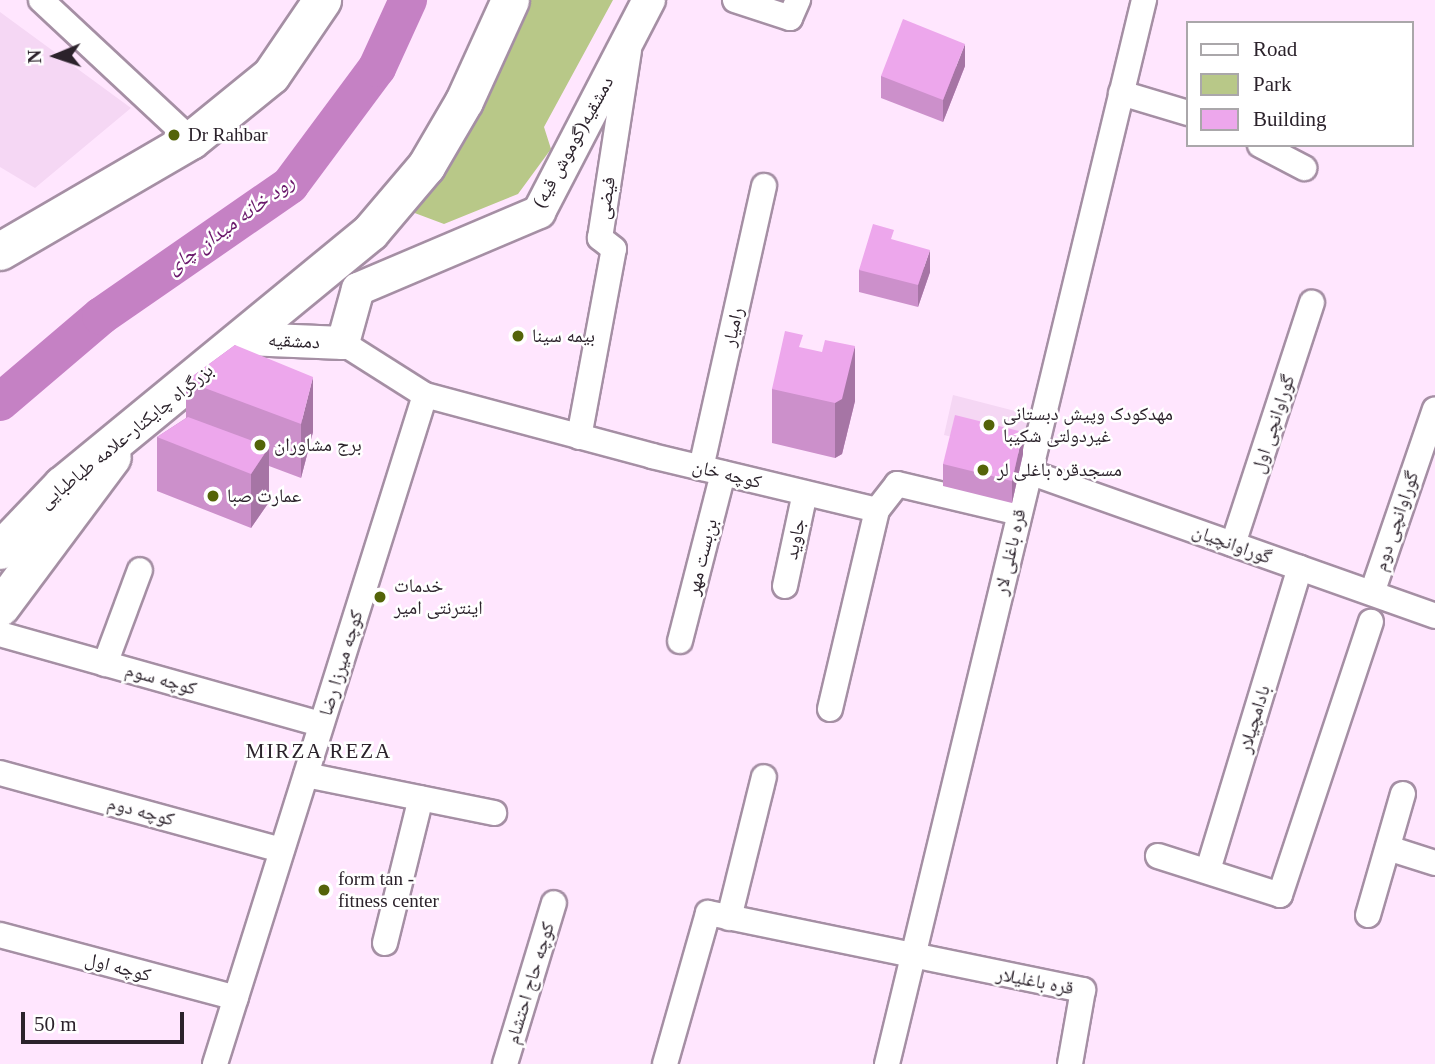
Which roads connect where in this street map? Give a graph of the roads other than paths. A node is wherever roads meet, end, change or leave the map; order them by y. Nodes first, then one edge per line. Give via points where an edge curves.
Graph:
1 (41, 0) edge
2 (322, 0) edge
3 (510, 0) edge
4 (649, 0) edge
5 (735, 0) edge
6 (799, 0) edge
7 (1144, 0) edge
8 (631, 35) junction
9 (1121, 93) junction
10 (1186, 112) edge
11 (191, 140) junction
12 (1265, 147) edge
13 (1304, 168) dead end
14 (764, 186) dead end
15 (0, 251) edge
16 (1312, 303) dead end
17 (246, 339) junction
18 (343, 343) junction
19 (425, 395) junction
20 (1435, 409) edge
21 (128, 433) junction
22 (579, 437) junction
23 (712, 470) junction
24 (1029, 472) junction
25 (805, 493) junction
26 (877, 510) junction
27 (1020, 513) junction
28 (1233, 544) junction
29 (0, 550) edge
30 (1300, 568) junction
31 (140, 570) dead end
32 (785, 586) dead end
33 (1372, 593) junction
34 (0, 607) edge
35 (1435, 616) edge
36 (1371, 622) dead end
37 (0, 634) edge
38 (680, 641) dead end
39 (105, 664) junction
40 (831, 709) dead end
41 (321, 724) junction
42 (0, 773) edge
43 (306, 775) junction
44 (764, 777) dead end
45 (1403, 794) dead end
46 (421, 798) junction
47 (494, 813) dead end
48 (1388, 848) junction
49 (282, 850) junction
50 (1158, 856) dead end
51 (1435, 863) edge
52 (1208, 870) junction
53 (554, 903) dead end
54 (1368, 915) dead end
55 (729, 918) junction
56 (0, 935) edge
57 (385, 943) dead end
58 (914, 958) junction
59 (236, 998) junction
60 (215, 1064) edge
61 (505, 1064) edge
62 (665, 1064) edge
63 (887, 1064) edge
64 (1070, 1064) edge

1 - 11 street
2 - 11 highway via 271,75
3 - 17 highway, بزرگراه چایکنار-علامه طباطبایی via 464,101 426,166 370,232
4 - 8 main road, دمشقیه(گوموش قیه)
5 - 6 street via 790,18
7 - 9 street, قره باغلی لار
8 - 18 main road, دمشقیه(گوموش قیه) via 539,212 358,289
8 - 22 street, فیضی via 600,238 614,249
9 - 10 street
9 - 24 street, قره باغلی لار
11 - 15 highway
12 - 13 street
14 - 23 street, رامیار
16 - 28 street, گوراوانچی اول
17 - 18 main road, دمشقیه
17 - 21 highway, بزرگراه چایکنار-علامه طباطبایی
18 - 19 street
19 - 22 street, کوچه خان
19 - 41 street, کوچه میرزا رضا
20 - 33 street, گوراوانچی دوم
21 - 29 highway, بزرگراه چایکنار-علامه طباطبایی via 62,485
21 - 34 highway
22 - 23 street, کوچه خان
23 - 25 street, کوچه خان
23 - 38 street, بن‌بست مهر
24 - 27 street, قره باغلی لار
24 - 28 street, گوراوانچیان
25 - 26 street, کوچه خان
25 - 32 street, جاوید
26 - 27 street via 897,484
26 - 40 street
27 - 58 street, قره باغلی لار
28 - 30 street, گوراوانچیان
30 - 33 street, گوراوانچیان
30 - 52 street, بادامچیلار
31 - 39 street
33 - 35 street, گوراوانچیان
36 - 52 street via 1280,895
37 - 39 street, کوچه سوم
39 - 41 street, کوچه سوم
41 - 43 street, کوچه میرزا رضا
42 - 49 street, کوچه دوم
43 - 46 street
43 - 49 street, کوچه میرزا رضا
44 - 55 street
45 - 48 street
46 - 47 street
46 - 57 street
48 - 51 street
48 - 54 street
49 - 59 street, کوچه میرزا رضا
50 - 52 street
53 - 61 street, کوچه حاج احتشام
55 - 58 street
55 - 62 street via 708,913
56 - 59 street, کوچه اول
58 - 63 street, قره باغلی لار
58 - 64 street, قره باغلیلار via 1083,990
59 - 60 street, کوچه میرزا رضا

